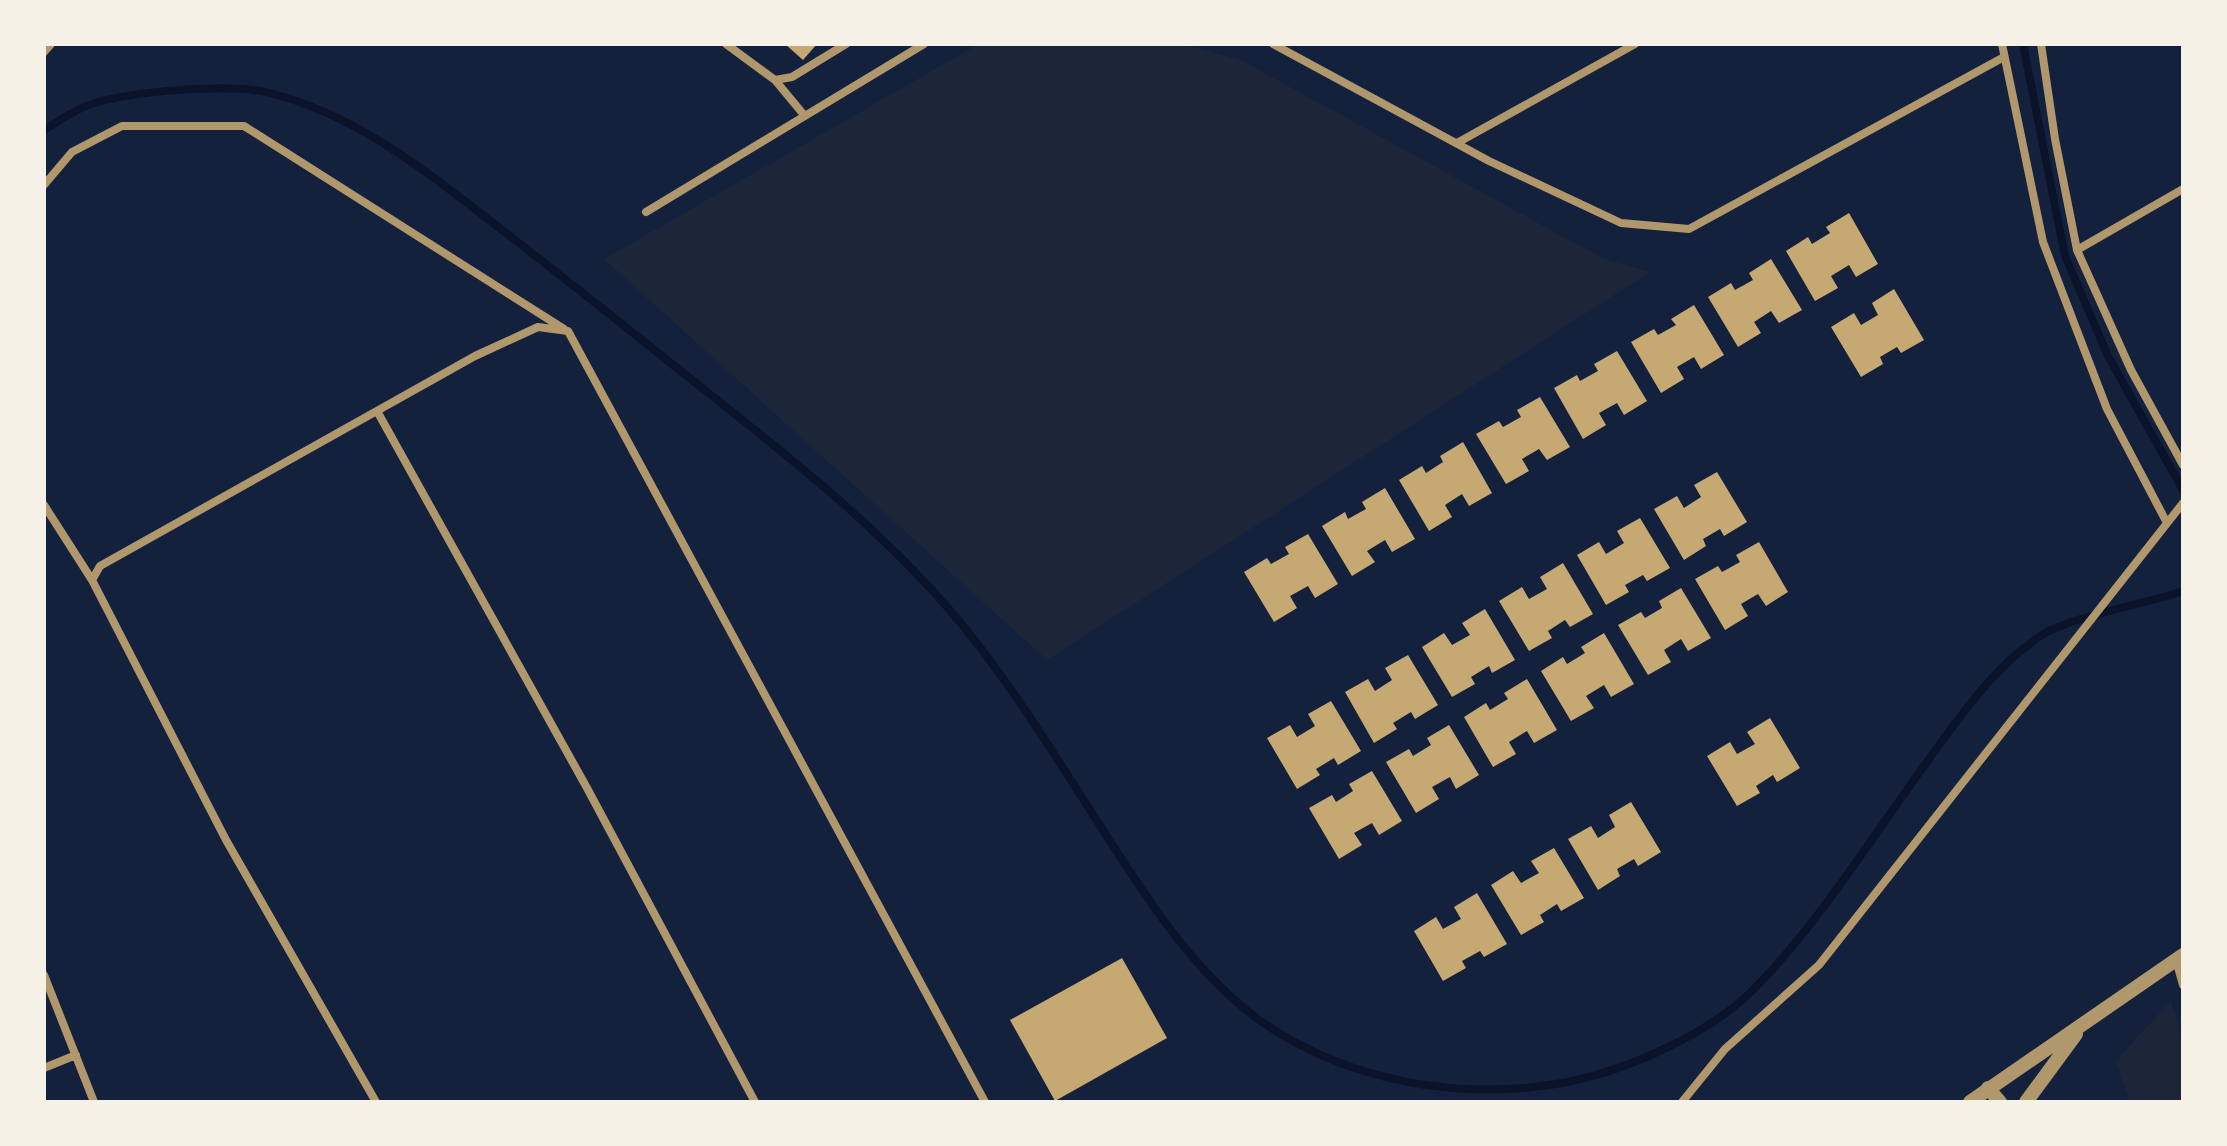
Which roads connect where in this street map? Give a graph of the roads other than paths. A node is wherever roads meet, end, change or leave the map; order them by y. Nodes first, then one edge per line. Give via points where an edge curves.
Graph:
1 (51, 44) edge
2 (726, 44) edge
3 (846, 44) edge
4 (924, 44) edge
5 (1273, 44) edge
6 (1635, 44) edge
7 (2002, 44) edge
8 (2041, 44) edge
9 (44, 52) edge
10 (2004, 57) junction
11 (775, 80) junction
12 (804, 115) junction
13 (1457, 143) junction
14 (44, 185) edge
15 (2183, 189) edge
16 (646, 212) dead end
17 (2077, 250) junction
18 (568, 331) junction
19 (377, 411) junction
20 (2183, 465) edge
21 (2183, 503) edge
22 (44, 505) edge
23 (2167, 523) junction
24 (92, 580) junction
25 (2179, 958) edge
26 (44, 975) edge
27 (2183, 985) edge
28 (2084, 1024) junction
29 (76, 1055) junction
30 (44, 1068) edge
31 (1988, 1088) junction
32 (94, 1102) edge
33 (376, 1102) edge
34 (755, 1102) edge
35 (985, 1102) edge
36 (1682, 1102) edge
37 (1970, 1102) edge
38 (2000, 1102) edge
39 (2026, 1102) edge

1 - 9 street
2 - 11 street
3 - 11 street via 792,77
4 - 12 street
5 - 13 street
6 - 13 street
7 - 10 street
8 - 17 street
10 - 13 street via 1689,229 1621,223
10 - 23 street via 2043,242 2107,409
11 - 12 street
12 - 16 street
14 - 18 street via 72,152 122,126 244,126
15 - 17 street
17 - 20 street via 2131,370
18 - 19 street via 538,327
18 - 35 street
19 - 24 street via 100,566
19 - 34 street
21 - 23 street
22 - 24 street
23 - 36 street via 1819,965 1725,1049
24 - 33 street via 226,840
25 - 27 street
25 - 28 street
26 - 29 street
28 - 31 street
28 - 39 street
29 - 30 street
29 - 32 street
31 - 37 street
31 - 38 street

